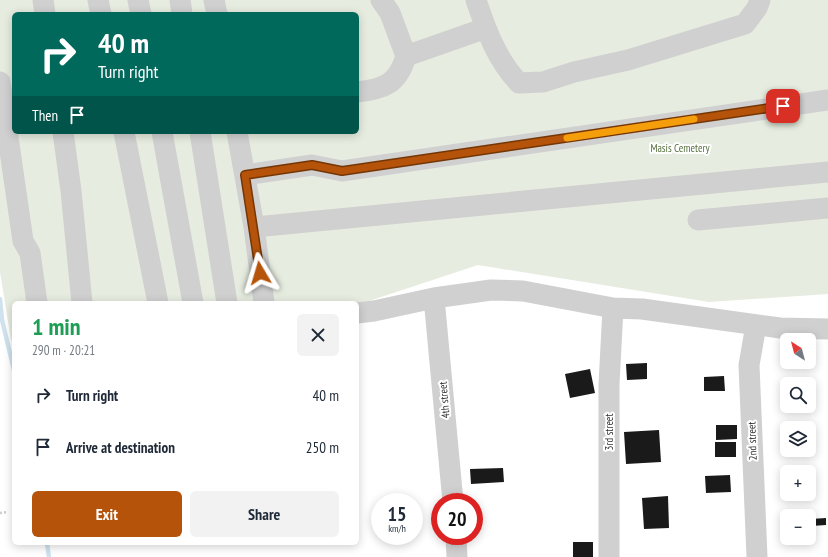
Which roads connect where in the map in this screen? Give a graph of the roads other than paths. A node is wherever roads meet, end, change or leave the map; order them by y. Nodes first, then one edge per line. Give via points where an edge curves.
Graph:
1 (43, 0) edge
2 (98, 0) edge
3 (138, 0) edge
4 (180, 0) edge
5 (214, 0) edge
6 (381, 0) edge
7 (476, 0) edge
8 (760, 0) edge
9 (45, 12) edge
10 (101, 12) edge
11 (141, 12) edge
12 (182, 12) edge
13 (217, 12) edge
14 (486, 28) junction
15 (406, 56) junction
16 (0, 82) edge
17 (359, 92) edge
18 (828, 100) edge
19 (63, 134) edge
20 (124, 134) edge
21 (162, 134) edge
22 (200, 134) edge
23 (237, 134) edge
24 (828, 172) edge
25 (245, 175) junction
26 (828, 208) edge
27 (698, 220) dead end
28 (254, 227) junction
29 (434, 298) junction
30 (37, 301) edge
31 (82, 301) edge
32 (158, 301) edge
33 (193, 301) edge
34 (227, 301) edge
35 (264, 301) edge
36 (613, 308) junction
37 (359, 313) edge
38 (756, 325) junction
39 (828, 329) edge
40 (452, 493) edge
41 (456, 545) edge
42 (457, 557) edge
43 (609, 557) edge
44 (757, 557) edge

1 - 9 street
2 - 10 street
3 - 11 street
4 - 12 street
5 - 13 street
6 - 15 street via 390,13
7 - 14 street
8 - 14 street via 745,24 628,60 543,82 520,82 508,71
14 - 15 street
15 - 17 street via 402,71 390,82 377,90
16 - 30 street via 23,241 30,254
18 - 25 street via 342,171 312,165
19 - 31 street
20 - 32 street
21 - 33 street
22 - 34 street
23 - 25 street
24 - 28 street
25 - 28 street
26 - 27 street
28 - 35 street
29 - 36 street via 490,290 523,291
29 - 37 street
29 - 40 street, 4th street
36 - 38 street via 642,309
36 - 43 street, 3rd street via 609,384
38 - 39 street
38 - 44 street, 2nd street via 749,365
41 - 42 street

